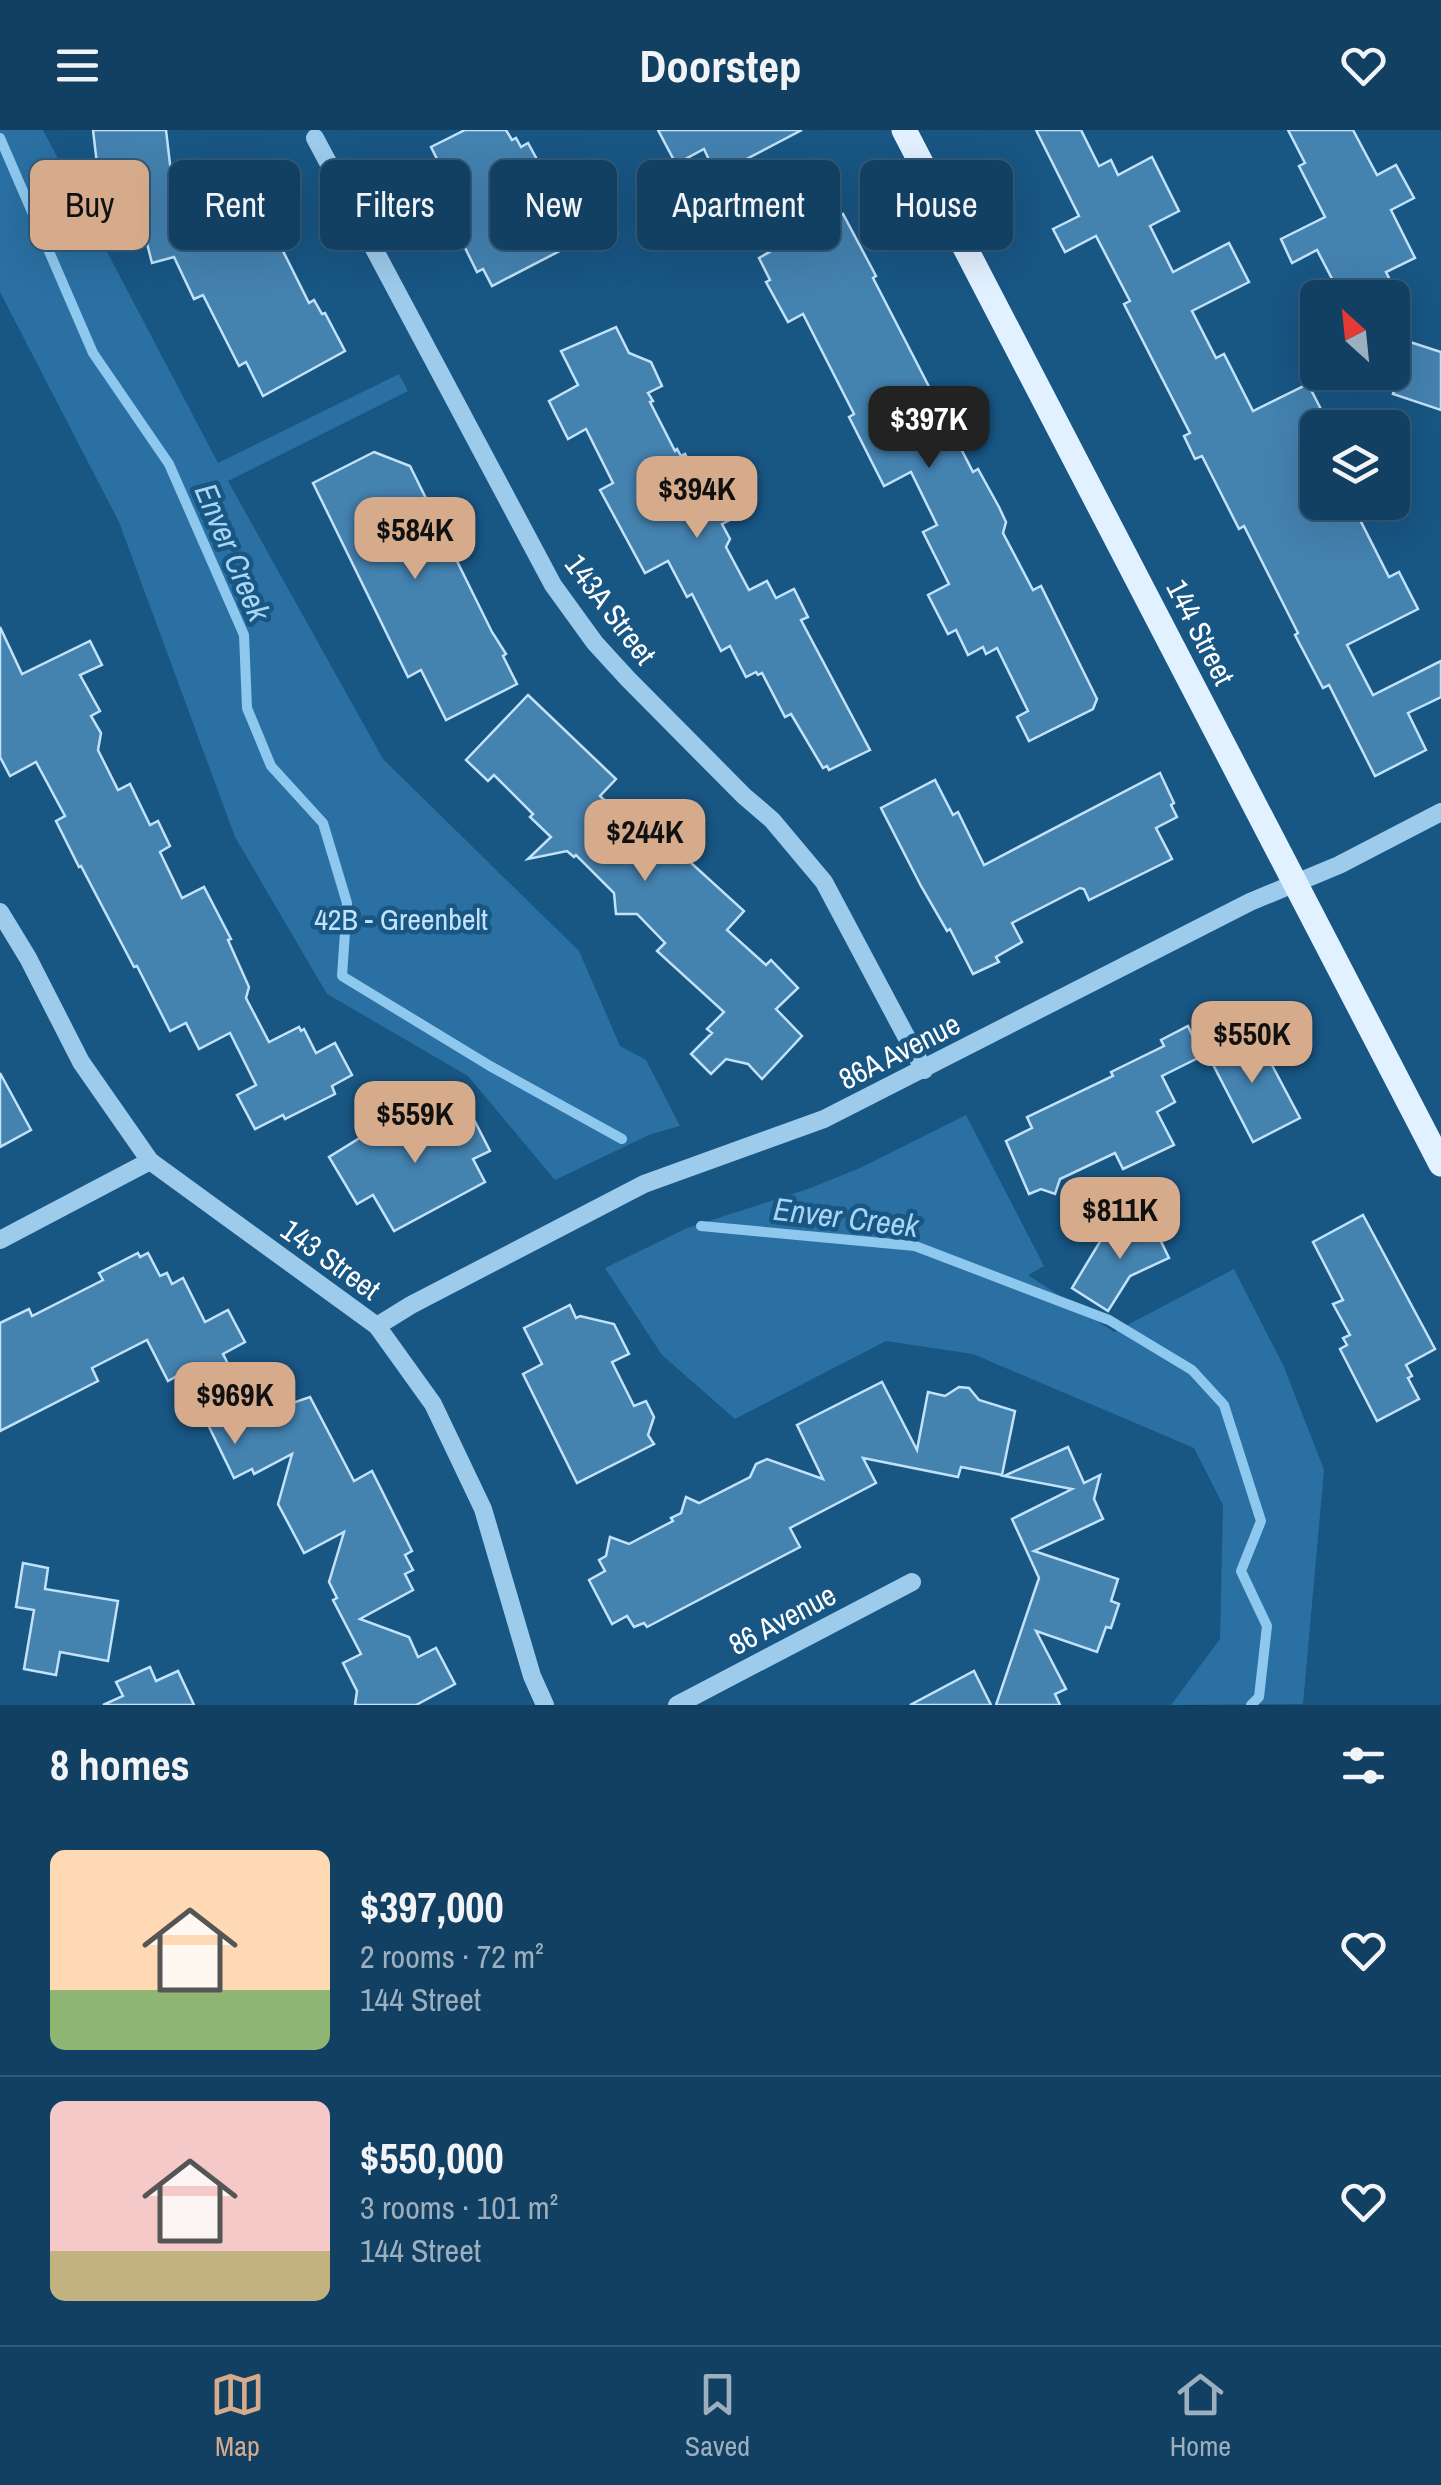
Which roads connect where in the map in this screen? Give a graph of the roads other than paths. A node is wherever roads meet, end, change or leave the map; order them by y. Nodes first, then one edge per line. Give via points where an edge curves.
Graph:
1 (904, 130) edge
2 (315, 138) dead end
3 (1441, 812) edge
4 (1294, 883) junction
5 (0, 912) edge
6 (924, 1070) junction
7 (150, 1160) junction
8 (1441, 1164) edge
9 (0, 1240) edge
10 (377, 1326) junction
11 (912, 1582) dead end
12 (545, 1705) edge
13 (677, 1705) edge

1 - 4 main road, 144 Street
2 - 6 street, 143A Street via 553,585 594,643 772,820 824,882
3 - 4 street, 86A Avenue
4 - 6 street, 86A Avenue
4 - 8 main road, 144 Street
5 - 7 street, 143 Street via 81,1062
6 - 10 street, 86A Avenue via 789,1134 644,1184
7 - 9 street
7 - 10 street, 143 Street
10 - 12 street, 143 Street via 433,1404 484,1508
11 - 13 street, 86 Avenue

